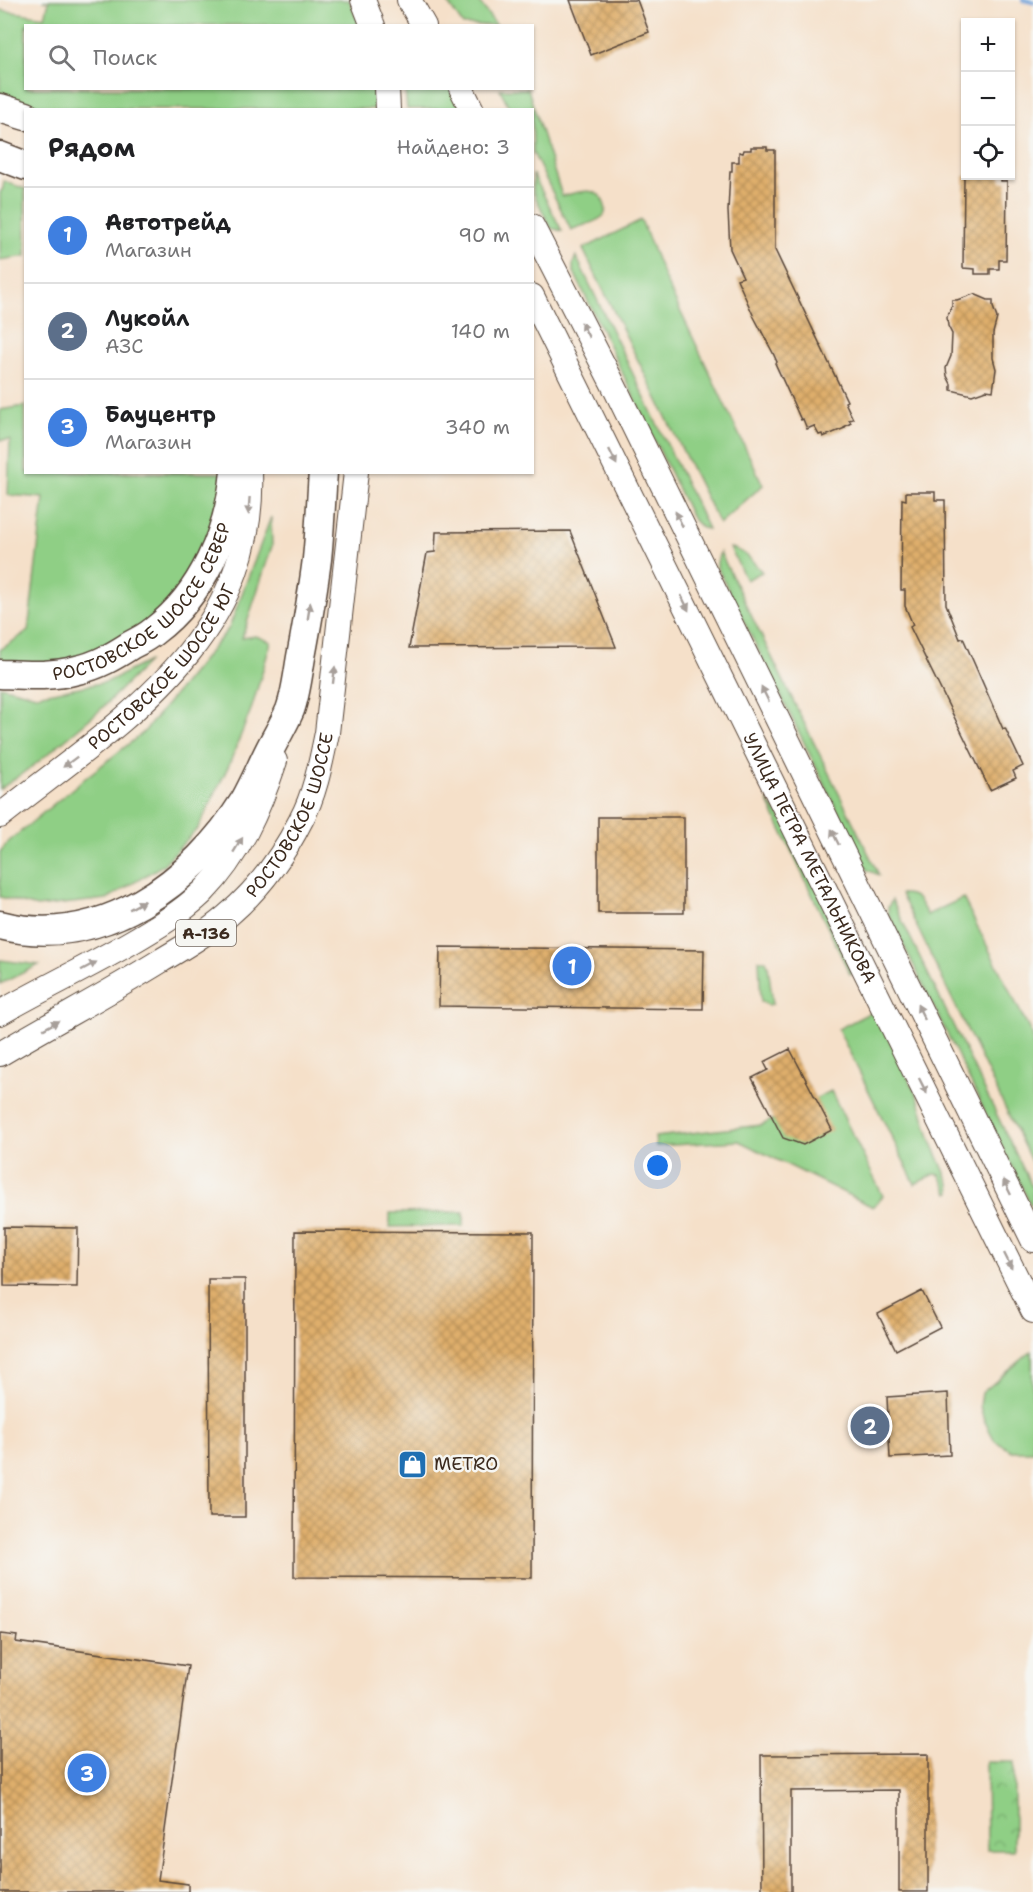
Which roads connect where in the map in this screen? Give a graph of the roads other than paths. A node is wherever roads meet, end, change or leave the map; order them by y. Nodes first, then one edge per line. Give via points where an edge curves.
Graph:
1 (363, 0) edge
2 (409, 0) edge
3 (372, 24) edge
4 (423, 24) edge
5 (387, 90) edge
6 (462, 90) edge
7 (0, 108) edge
8 (388, 108) edge
9 (471, 108) edge
10 (24, 115) edge
11 (0, 156) edge
12 (24, 165) edge
13 (534, 230) edge
14 (534, 300) edge
15 (612, 382) junction
16 (587, 404) junction
17 (235, 474) edge
18 (250, 474) edge
19 (323, 474) edge
20 (356, 474) edge
21 (0, 674) edge
22 (290, 710) junction
23 (0, 816) edge
24 (0, 925) edge
25 (0, 1013) edge
26 (0, 1054) edge
27 (1033, 1240) edge
28 (1033, 1311) edge

1 - 3 main road
2 - 4 main road
5 - 8 main road
6 - 9 main road
7 - 10 highway
11 - 12 highway
15 -> 13 main road, УЛИЦА ПЕТРА МЕТАЛЬНИКОВА
14 - 16 main road, УЛИЦА ПЕТРА МЕТАЛЬНИКОВА
15 - 16 main road via 590,387 586,391
27 -> 15 main road, УЛИЦА ПЕТРА МЕТАЛЬНИКОВА
16 -> 28 main road, УЛИЦА ПЕТРА МЕТАЛЬНИКОВА
17 - 21 highway, РОСТОВСКОЕ ШОССЕ СЕВЕР via 220,539 210,562 186,600 154,632 108,659 78,670 36,676
18 -> 23 main road, РОСТОВСКОЕ ШОССЕ ЮГ via 249,510 240,561 218,610 187,658 126,717
22 -> 19 highway, А-136 via 317,558
26 -> 20 main road, РОСТОВСКОЕ ШОССЕ / А-136 via 205,934 228,916 266,875 289,842 310,798 327,733
24 -> 22 highway, А-136 via 44,930 83,927 114,917 171,884 222,832 246,799
25 -> 22 main road, А-136 via 155,929 202,892 226,865 255,817

